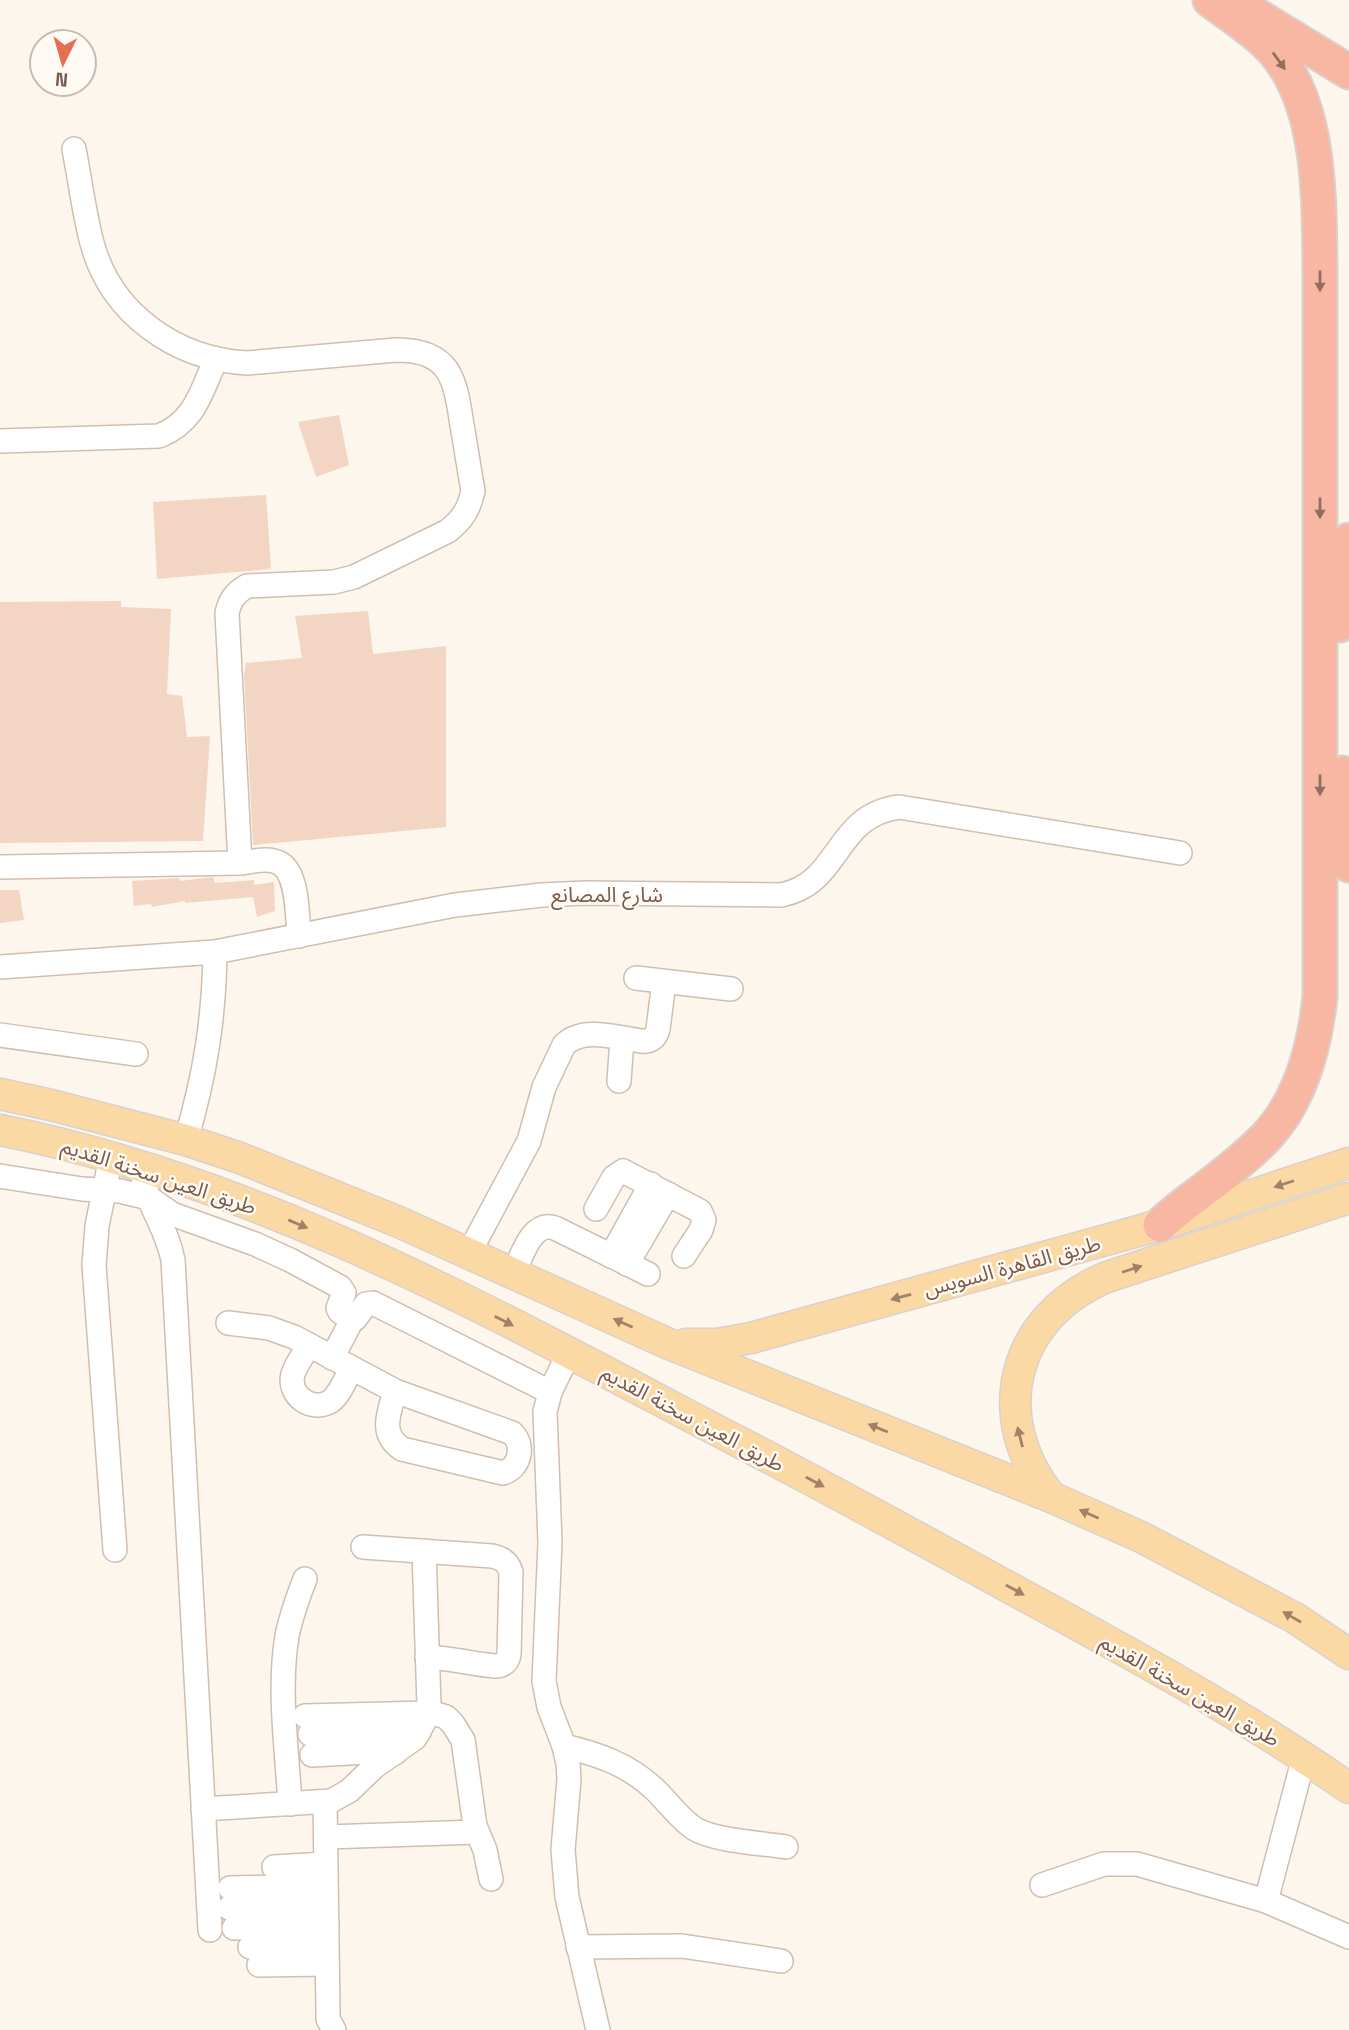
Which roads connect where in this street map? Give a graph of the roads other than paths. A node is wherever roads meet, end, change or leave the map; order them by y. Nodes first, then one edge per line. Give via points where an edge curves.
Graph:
1 (1210, 0) edge
2 (1231, 0) edge
3 (1349, 72) edge
4 (74, 149) dead end
5 (216, 359) junction
6 (0, 441) edge
7 (1349, 540) edge
8 (1180, 853) dead end
9 (240, 863) junction
10 (1349, 864) edge
11 (0, 867) edge
12 (299, 936) junction
13 (215, 952) junction
14 (0, 967) edge
15 (636, 978) dead end
16 (664, 982) junction
17 (731, 989) dead end
18 (0, 1035) edge
19 (622, 1039) junction
20 (136, 1054) dead end
21 (619, 1081) dead end
22 (0, 1094) edge
23 (0, 1130) edge
24 (186, 1140) junction
25 (111, 1157) junction
26 (1349, 1163) edge
27 (142, 1166) junction
28 (0, 1176) edge
29 (660, 1189) junction
30 (104, 1191) junction
31 (149, 1198) junction
32 (1349, 1198) edge
33 (596, 1209) dead end
34 (1160, 1225) junction
35 (468, 1253) junction
36 (684, 1256) dead end
37 (619, 1260) junction
38 (513, 1274) junction
39 (648, 1274) dead end
40 (346, 1315) junction
41 (228, 1323) dead end
42 (669, 1343) junction
43 (569, 1353) junction
44 (328, 1356) junction
45 (395, 1391) junction
46 (550, 1392) junction
47 (1051, 1497) junction
48 (363, 1547) dead end
49 (115, 1550) dead end
50 (424, 1551) junction
51 (305, 1579) dead end
52 (1349, 1654) edge
53 (427, 1657) junction
54 (423, 1723) junction
55 (564, 1746) junction
56 (395, 1754) junction
57 (1304, 1757) junction
58 (1349, 1788) edge
59 (325, 1802) junction
60 (290, 1804) junction
61 (203, 1810) junction
62 (477, 1832) junction
63 (326, 1837) junction
64 (786, 1847) dead end
65 (274, 1867) dead end
66 (491, 1879) dead end
67 (1042, 1885) dead end
68 (1266, 1901) junction
69 (327, 1914) junction
70 (210, 1930) dead end
71 (1349, 1937) edge
72 (578, 1947) junction
73 (254, 1956) dead end
74 (780, 1961) dead end
75 (334, 2030) edge
76 (598, 2030) edge

1 -> 34 highway via 1267,44 1285,68 1304,108 1316,166 1320,231 1320,996 1308,1060 1277,1123 1242,1159
2 - 3 highway
4 - 5 street via 92,245 106,280 129,310 159,334 186,350
5 - 6 street via 189,416 159,436
5 - 9 street via 247,363 396,350 415,350 433,357 456,387 473,491 470,507 455,526 373,569 334,582 247,586 230,601
7 - 10 highway via 1341,606 1340,673 1343,827
8 - 12 street, شارع المصانع via 899,807 878,812 860,824 818,877 792,893 542,895 455,905
9 - 11 street
9 - 12 street via 273,860 290,872
12 - 13 street, شارع المصانع
13 - 14 street, شارع المصانع
13 - 24 street via 206,1062
15 - 16 street
16 - 17 street
16 - 19 street via 657,1034 646,1041
18 - 20 street
19 - 21 street
19 - 35 street via 584,1034 564,1045 544,1087 529,1140
22 - 24 main road, طريق العين سخنة القديم
23 - 25 main road, طريق العين سخنة القديم
24 - 35 main road, طريق العين سخنة القديم via 289,1177
25 - 27 main road, طريق العين سخنة القديم
25 - 30 street
26 -> 34 main road, طريق القاهرة السويس
27 - 31 street
27 -> 43 main road, طريق العين سخنة القديم via 240,1200 381,1259
28 - 30 street
29 - 33 street via 620,1172
29 - 36 street via 700,1211 704,1220
29 - 37 street
30 - 31 street
30 - 49 street via 94,1274
31 - 40 street via 172,1214 255,1244 342,1288 338,1307
31 - 61 street via 173,1260
47 -> 32 main road, طريق القاهرة السويس via 1030,1468 1015,1417 1017,1381 1025,1355 1048,1317 1075,1293 1107,1278
34 -> 42 main road, طريق القاهرة السويس via 751,1338 717,1344
35 - 38 main road, طريق العين سخنة القديم
37 - 38 street via 545,1226 533,1234
37 - 39 street
42 -> 38 main road, طريق العين سخنة القديم
40 - 44 street
40 - 46 street via 357,1318 366,1304 373,1303
41 - 44 street via 269,1328
47 -> 42 main road, طريق العين سخنة القديم
43 - 46 street
43 -> 57 main road, طريق العين سخنة القديم via 1112,1643
44 - 45 street
45 - 45 street via 512,1433 520,1445 516,1464 503,1473 395,1445 387,1432
46 - 55 street via 545,1412 551,1542 544,1668 549,1707
52 -> 47 main road, طريق العين سخنة القديم via 1295,1618 1185,1559
48 - 50 street
50 - 53 street
50 - 53 street via 497,1557 511,1572 506,1661 495,1666
51 - 60 street via 292,1616 284,1664
53 - 54 street via 429,1699
54 - 56 street via 415,1738
54 - 56 street via 309,1735 368,1752
54 - 62 street via 436,1714 446,1717 463,1740
55 - 64 street via 631,1770 688,1824 704,1833
55 - 72 street via 569,1779 563,1850
56 - 59 street via 341,1797
57 - 58 main road, طريق العين سخنة القديم
57 - 68 street
59 - 60 street
59 - 63 street
60 - 61 street
61 - 70 street
62 - 63 street
62 - 66 street
63 - 69 street
65 - 69 street
67 - 68 street via 1094,1866 1126,1863
68 - 71 street
69 - 69 street via 231,1908
69 - 73 street
69 - 75 street via 328,2019
72 - 74 street via 682,1946
72 - 76 street

